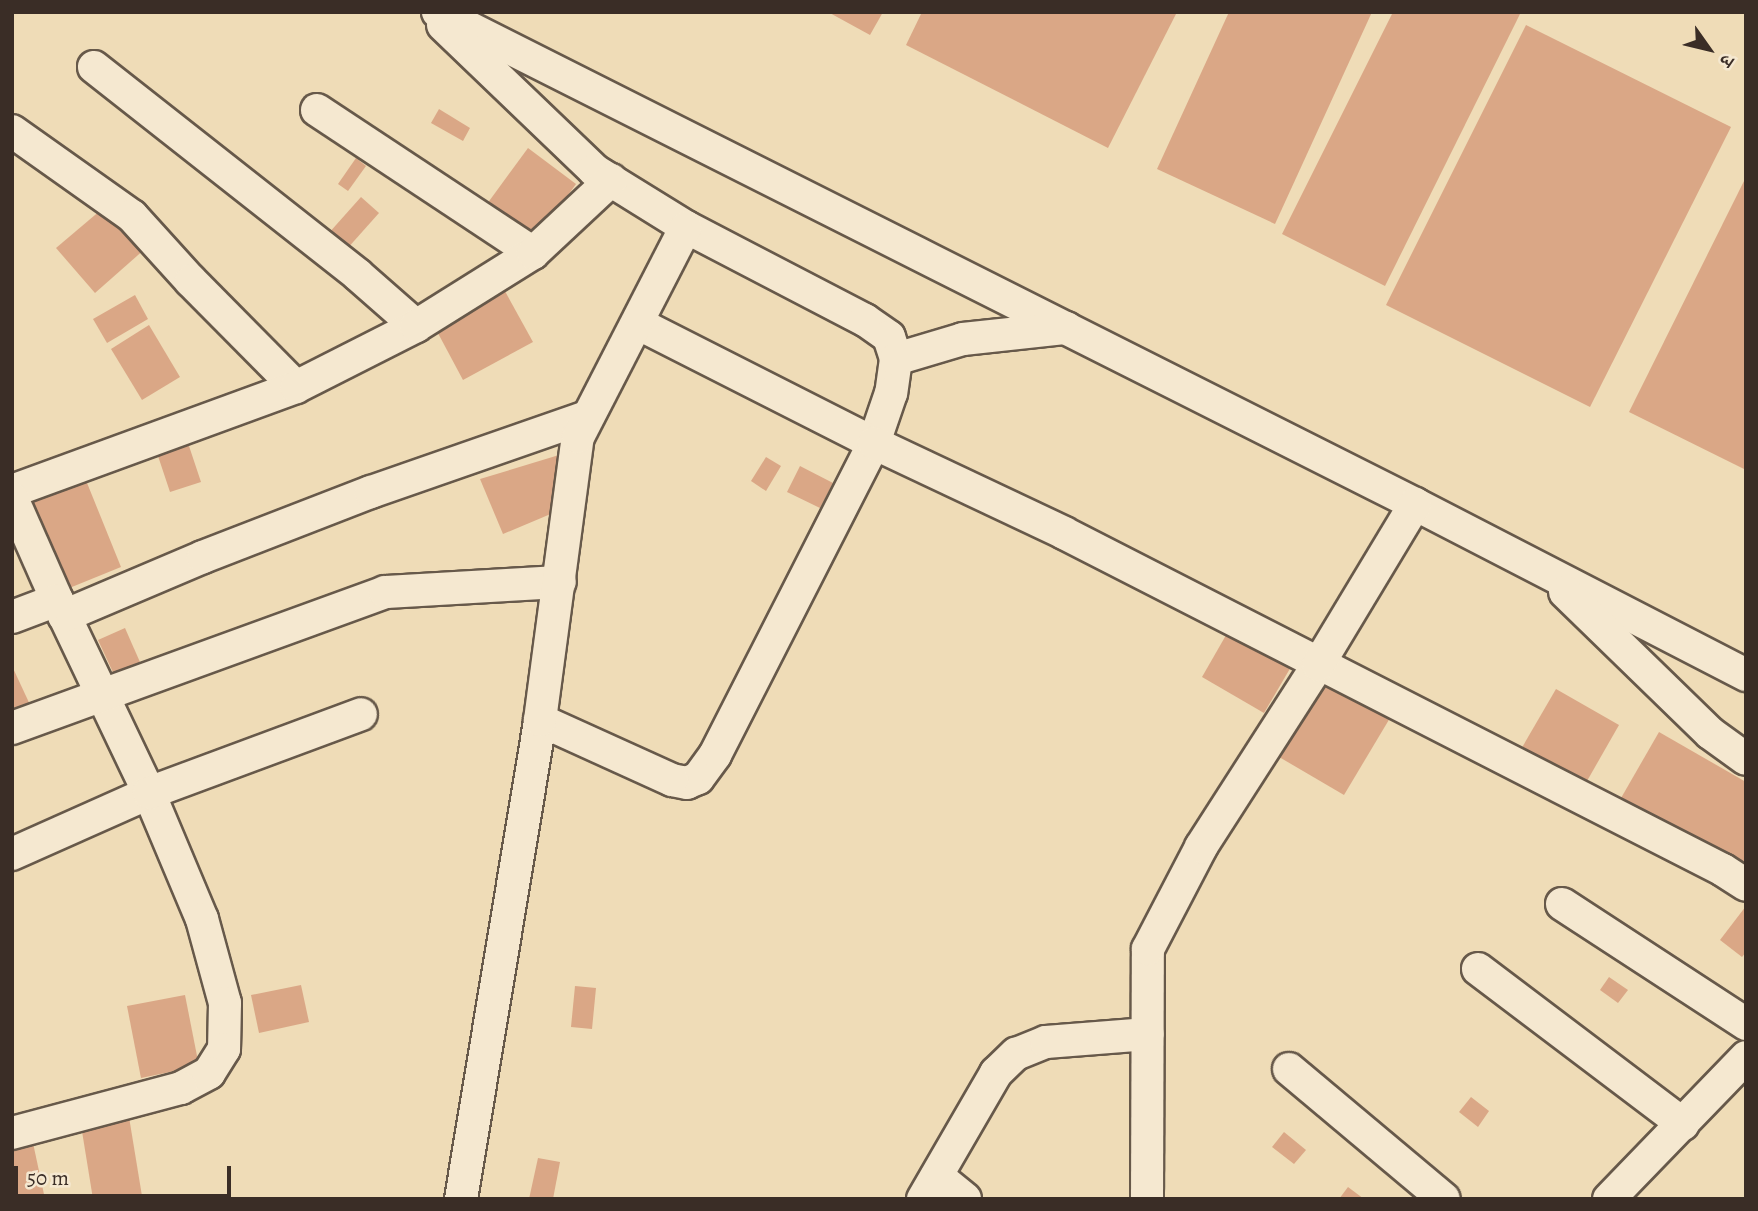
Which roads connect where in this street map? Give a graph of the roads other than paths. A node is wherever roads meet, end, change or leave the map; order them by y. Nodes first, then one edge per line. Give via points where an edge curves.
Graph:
1 (429, 12) edge
2 (438, 12) edge
3 (94, 67) dead end
4 (317, 110) dead end
5 (12, 131) edge
6 (611, 180) junction
7 (686, 227) junction
8 (533, 253) junction
9 (639, 324) junction
10 (416, 326) junction
11 (1066, 328) junction
12 (896, 359) junction
13 (296, 387) junction
14 (586, 417) junction
15 (874, 443) junction
16 (12, 491) edge
17 (12, 498) edge
18 (1415, 504) junction
19 (1544, 571) junction
20 (560, 582) junction
21 (61, 608) junction
22 (12, 617) edge
23 (1318, 665) junction
24 (1746, 675) edge
25 (101, 693) junction
26 (361, 713) dead end
27 (540, 720) junction
28 (12, 728) edge
29 (1746, 758) edge
30 (149, 793) junction
31 (12, 854) edge
32 (1746, 885) edge
33 (1562, 904) dead end
34 (1478, 969) dead end
35 (1746, 1024) edge
36 (1148, 1034) junction
37 (1746, 1057) edge
38 (1289, 1069) dead end
39 (1683, 1124) junction
40 (12, 1133) edge
41 (930, 1187) edge
42 (461, 1199) edge
43 (965, 1199) edge
44 (1147, 1199) edge
45 (1444, 1199) edge
46 (1609, 1199) edge

1 - 6 street via 594,170
2 - 11 street
3 - 10 street
4 - 8 street
5 - 13 street via 132,216
6 - 7 street
6 - 8 street
7 - 9 street
7 - 12 street via 865,320 889,337
8 - 10 street
9 - 14 street
9 - 15 street
10 - 13 street
11 - 12 street via 963,339
11 - 18 street
12 - 15 street via 891,393
13 - 16 street
14 - 20 street via 578,437
14 - 21 street
15 - 23 street via 1064,533
15 - 27 street via 715,755 698,778 687,783 672,780
17 - 21 street
18 - 19 street
18 - 23 street
19 - 24 street
19 - 29 street via 1690,714
20 - 25 street via 385,592
20 - 27 street
21 - 22 street
21 - 25 street
23 - 32 street
23 - 36 street via 1201,846 1148,949
25 - 28 street
25 - 30 street
26 - 30 street
27 - 42 street
30 - 31 street
30 - 40 street via 202,919 225,1003 224,1049 209,1073 181,1088
33 - 35 street
34 - 39 street
36 - 41 street via 1046,1042 1016,1054 996,1073
36 - 44 street
37 - 39 street
38 - 45 street
39 - 46 street
41 - 43 street

